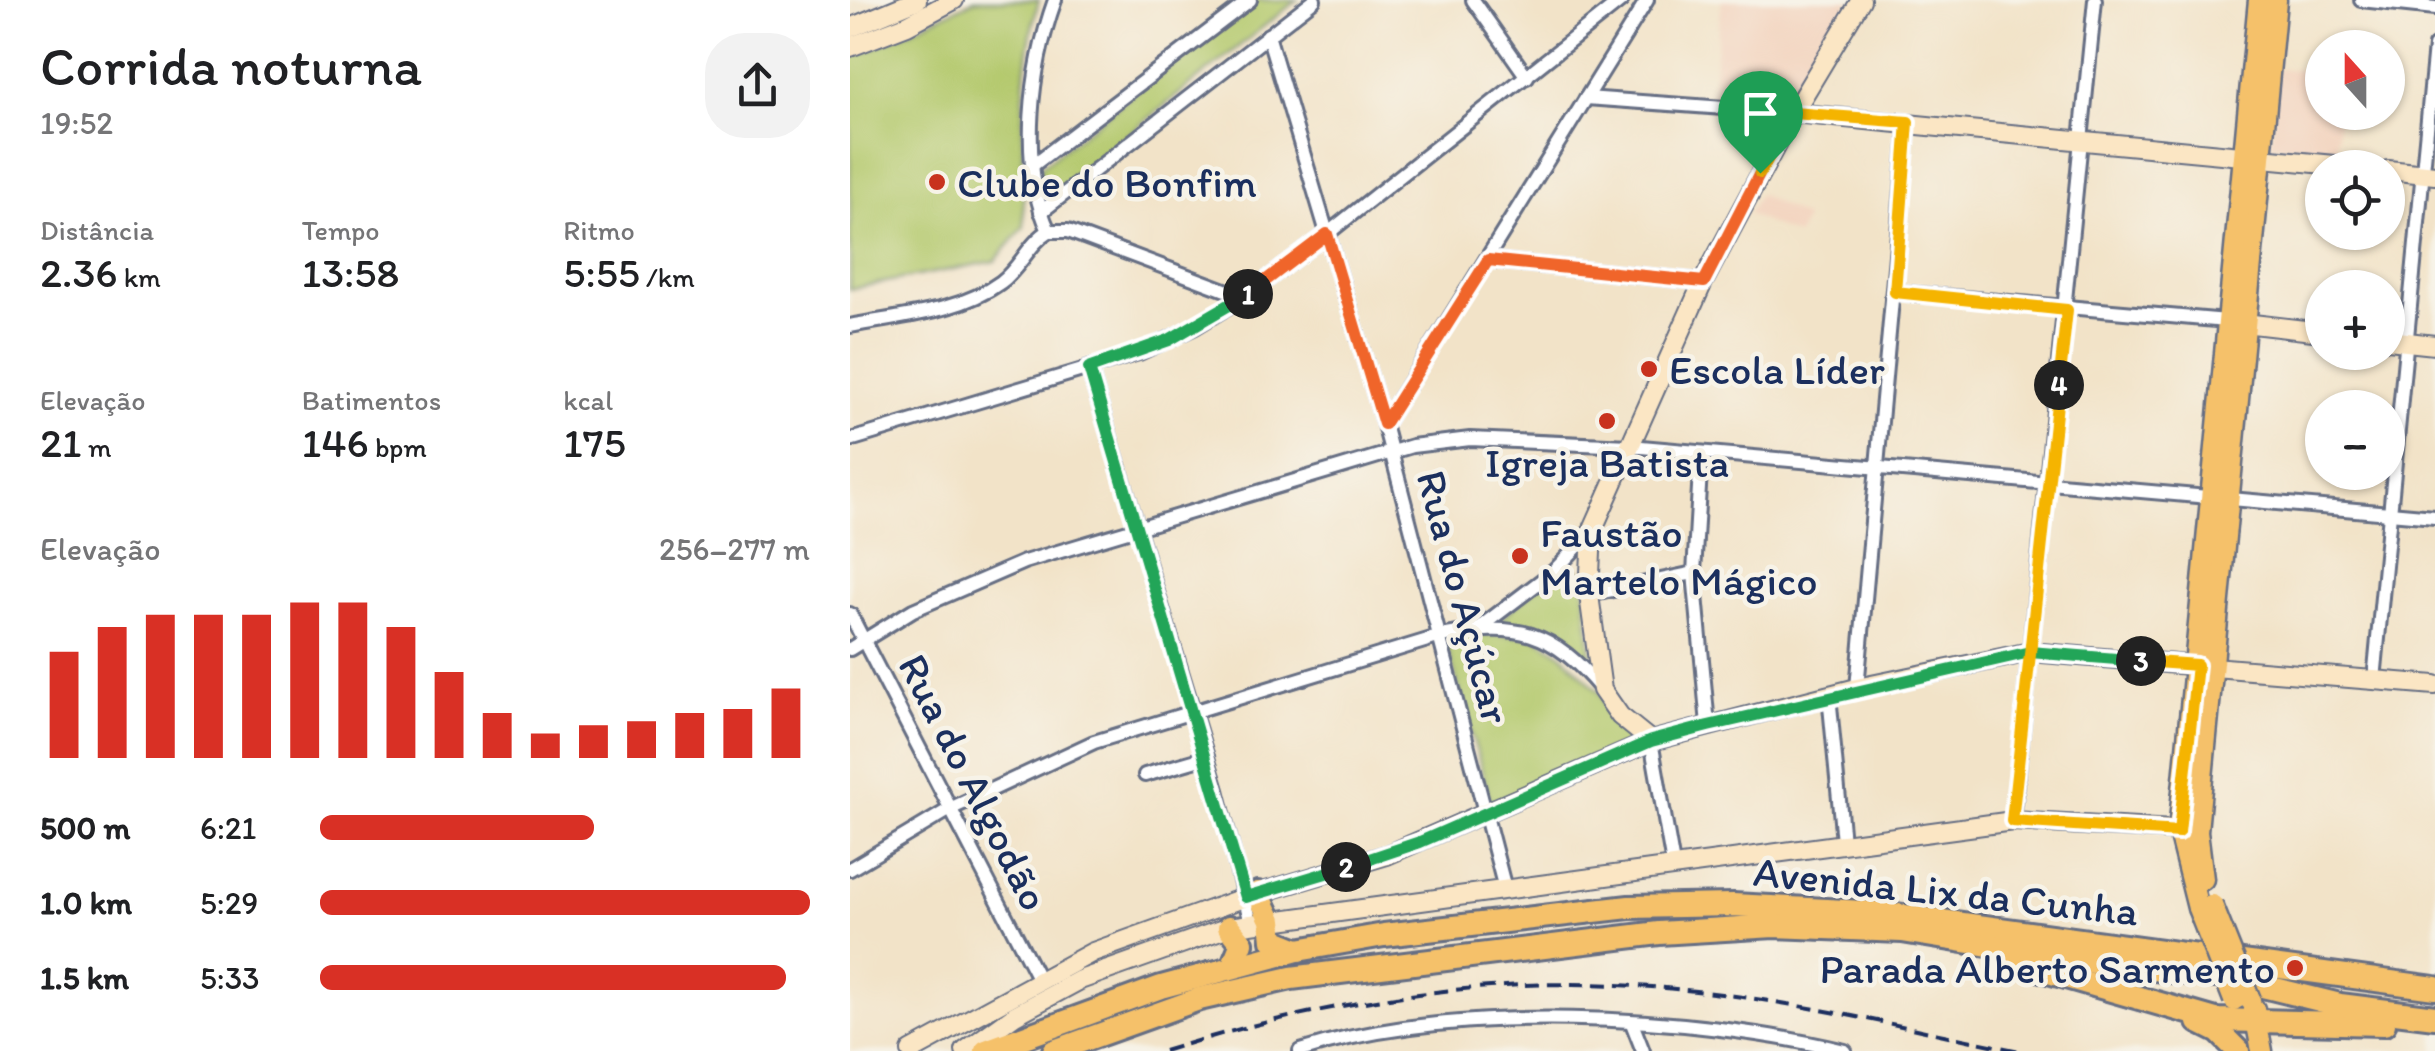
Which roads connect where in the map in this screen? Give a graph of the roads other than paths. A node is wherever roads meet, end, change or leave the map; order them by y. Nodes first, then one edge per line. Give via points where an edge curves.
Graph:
1 (917, 0) edge
2 (954, 0) edge
3 (1056, 0) edge
4 (1250, 0) edge
5 (1314, 0) edge
6 (1474, 0) edge
7 (1622, 0) edge
8 (1862, 0) edge
9 (2095, 0) edge
10 (2259, 0) edge
11 (2276, 0) edge
12 (2360, 0) edge
13 (1640, 3) edge
14 (885, 5) edge
15 (2435, 8) edge
16 (1610, 10) junction
17 (850, 28) edge
18 (1628, 30) junction
19 (1268, 35) junction
20 (2435, 46) edge
21 (850, 47) edge
22 (1527, 77) junction
23 (1586, 98) junction
24 (1793, 113) junction
25 (1908, 122) junction
26 (2082, 141) junction
27 (2251, 155) junction
28 (2305, 161) edge
29 (1033, 165) junction
30 (2429, 174) edge
31 (1041, 212) junction
32 (1049, 230) junction
33 (1327, 234) junction
34 (1488, 260) junction
35 (1704, 282) junction
36 (1895, 292) junction
37 (1244, 297) junction
38 (2067, 310) junction
39 (2235, 322) junction
40 (850, 326) edge
41 (2305, 330) edge
42 (2405, 342) edge
43 (2408, 342) junction
44 (2435, 345) edge
45 (1089, 368) junction
46 (1384, 424) junction
47 (850, 440) edge
48 (1630, 446) junction
49 (1392, 452) junction
50 (1701, 453) junction
51 (1878, 468) junction
52 (2049, 480) junction
53 (2221, 494) junction
54 (2393, 512) junction
55 (2435, 517) edge
56 (1138, 526) junction
57 (1592, 531) junction
58 (1694, 573) junction
59 (1588, 595) junction
60 (850, 614) edge
61 (1479, 628) junction
62 (1441, 636) junction
63 (864, 640) junction
64 (850, 648) edge
65 (2030, 652) junction
66 (2206, 666) junction
67 (2374, 680) junction
68 (2435, 685) edge
69 (1857, 688) junction
70 (1602, 690) junction
71 (1828, 695) junction
72 (1193, 712) junction
73 (1708, 726) junction
74 (1651, 741) junction
75 (1207, 757) junction
76 (1145, 776) dead end
77 (952, 808) junction
78 (1488, 814) junction
79 (2012, 821) junction
80 (2188, 832) junction
81 (1843, 842) junction
82 (1672, 865) junction
83 (850, 870) edge
84 (1505, 889) junction
85 (1252, 895) junction
86 (1250, 923) junction
87 (1965, 943) junction
88 (1298, 950) junction
89 (1093, 952) junction
90 (1232, 967) junction
91 (1039, 980) junction
92 (2435, 988) edge
93 (1024, 1010) junction
94 (2168, 1010) junction
95 (2246, 1011) junction
96 (2435, 1017) edge
97 (1632, 1023) junction
98 (2435, 1025) edge
99 (1320, 1048) edge
100 (990, 1049) edge
101 (911, 1051) edge
102 (964, 1051) edge
103 (1054, 1051) edge
104 (1300, 1051) edge
105 (1642, 1051) edge
106 (1845, 1051) edge
107 (2242, 1051) edge
108 (2262, 1051) edge

1 - 14 main road
2 - 21 main road
3 - 29 street via 1039,56
4 - 29 street
5 - 19 street
6 - 22 street
7 - 16 street
8 - 24 main road
9 - 26 street
10 - 27 main road
11 - 27 main road
12 - 15 street
13 - 18 street
14 - 17 main road
16 - 18 street
16 - 22 street
18 - 23 street
19 - 31 street
19 - 33 street, Rua do Açúcar
20 - 30 street
22 - 33 street
23 - 24 street
23 - 34 street
24 - 25 main road
24 - 35 main road
25 - 26 main road
25 - 36 street
26 - 27 main road
26 - 38 street
27 - 28 main road
27 - 39 main road
29 - 31 street
30 - 43 street
31 - 32 street
32 - 37 street via 1068,231
32 - 40 street via 1009,275 981,294
33 - 37 street
33 - 46 street, Rua do Açúcar
34 - 35 street
34 - 46 street
35 - 48 main road
36 - 38 street
36 - 51 street
37 - 45 street via 1169,340
38 - 39 street
38 - 52 street
39 - 41 main road
39 - 53 main road
42 - 43 main road
43 - 44 main road
43 - 54 street
45 - 47 street
45 - 56 street
46 - 49 street, Rua do Açúcar
48 - 49 street via 1470,440
48 - 50 street
48 - 57 main road
49 - 56 street
49 - 62 street, Rua do Açúcar
50 - 51 street
50 - 58 street
51 - 52 street
51 - 69 street
52 - 53 street
52 - 65 street
53 - 54 street
53 - 66 main road
54 - 55 street
54 - 67 street
56 - 63 street via 977,580
56 - 72 street
57 - 59 main road
57 - 61 street
58 - 59 street
58 - 73 street
59 - 70 main road
60 - 63 street, Rua do Algodão
61 - 62 street
61 - 70 street via 1552,641
62 - 72 street
62 - 78 street, Rua do Açúcar
63 - 64 street
63 - 77 street, Rua do Algodão
65 - 66 main road
65 - 69 main road
65 - 79 street
66 - 67 main road
66 - 80 main road
67 - 68 main road
69 - 71 main road
70 - 74 main road via 1620,716
71 - 73 main road
71 - 81 street
72 - 75 street
72 - 77 street via 1094,742
73 - 74 main road
74 - 78 main road
74 - 82 street
75 - 76 street
75 - 85 street
77 - 83 street
77 - 91 street, Rua do Algodão
78 - 84 street, Rua do Açúcar
78 - 85 main road via 1387,855
79 - 80 main road
79 - 81 main road
80 - 95 main road, bridge via 2205,906
81 - 82 main road
82 - 84 main road
84 - 86 main road
85 - 86 highway
85 - 89 main road
86 - 88 highway via 1276,944
86 - 90 highway
86 - 93 main road via 1136,957
87 - 94 highway
87 - 96 highway, Avenida Lix da Cunha via 2226,977 2340,1005
87 - 103 highway, Avenida Lix da Cunha via 1839,925 1659,933 1265,983
88 - 90 highway, Avenida Lix da Cunha
88 - 92 highway, Avenida Lix da Cunha via 1629,907 1790,906 1912,916
89 - 91 main road
89 - 93 main road
90 - 100 highway, Avenida Lix da Cunha
91 - 101 main road
93 - 102 main road
94 - 95 highway
94 - 107 highway via 2220,1032
95 - 98 highway
95 - 107 main road
95 - 108 main road
97 - 99 street via 1490,1022
97 - 105 street
97 - 106 street via 1736,1030
99 - 104 street

